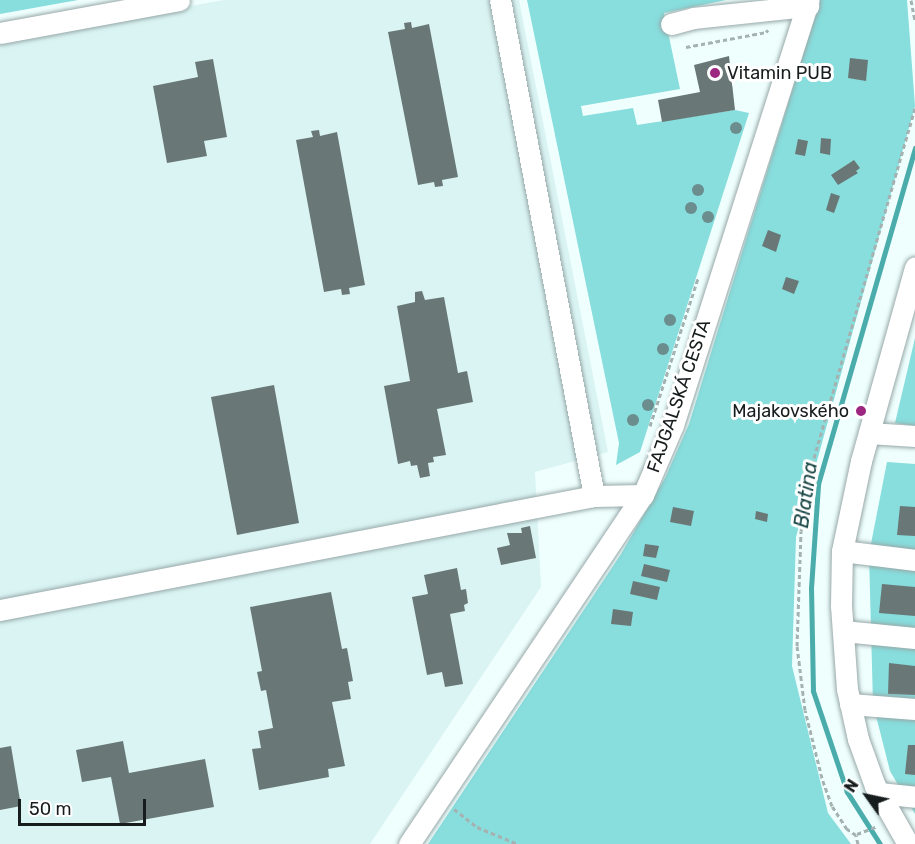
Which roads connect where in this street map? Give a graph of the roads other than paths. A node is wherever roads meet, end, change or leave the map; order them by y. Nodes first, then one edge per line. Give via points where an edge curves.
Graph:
1 (179, 0) edge
2 (500, 0) edge
3 (809, 3) edge
4 (671, 24) dead end
5 (0, 33) edge
6 (915, 269) edge
7 (869, 433) junction
8 (915, 436) edge
9 (644, 495) junction
10 (594, 496) junction
11 (842, 551) junction
12 (915, 560) edge
13 (0, 610) edge
14 (843, 631) junction
15 (915, 638) edge
16 (850, 704) junction
17 (915, 709) edge
18 (879, 793) junction
19 (915, 797) edge
20 (410, 844) edge
21 (908, 844) edge

1 - 5 street
2 - 10 street
3 - 4 street
3 - 9 street, FAJGALSKÁ CESTA via 673,424
6 - 7 street
7 - 8 street
7 - 11 street
9 - 10 street
9 - 20 street, FAJGALSKÁ CESTA
10 - 13 street
11 - 12 street
11 - 14 street
14 - 15 street
14 - 16 street
16 - 17 street
16 - 18 street via 858,739
18 - 19 street
18 - 21 street

